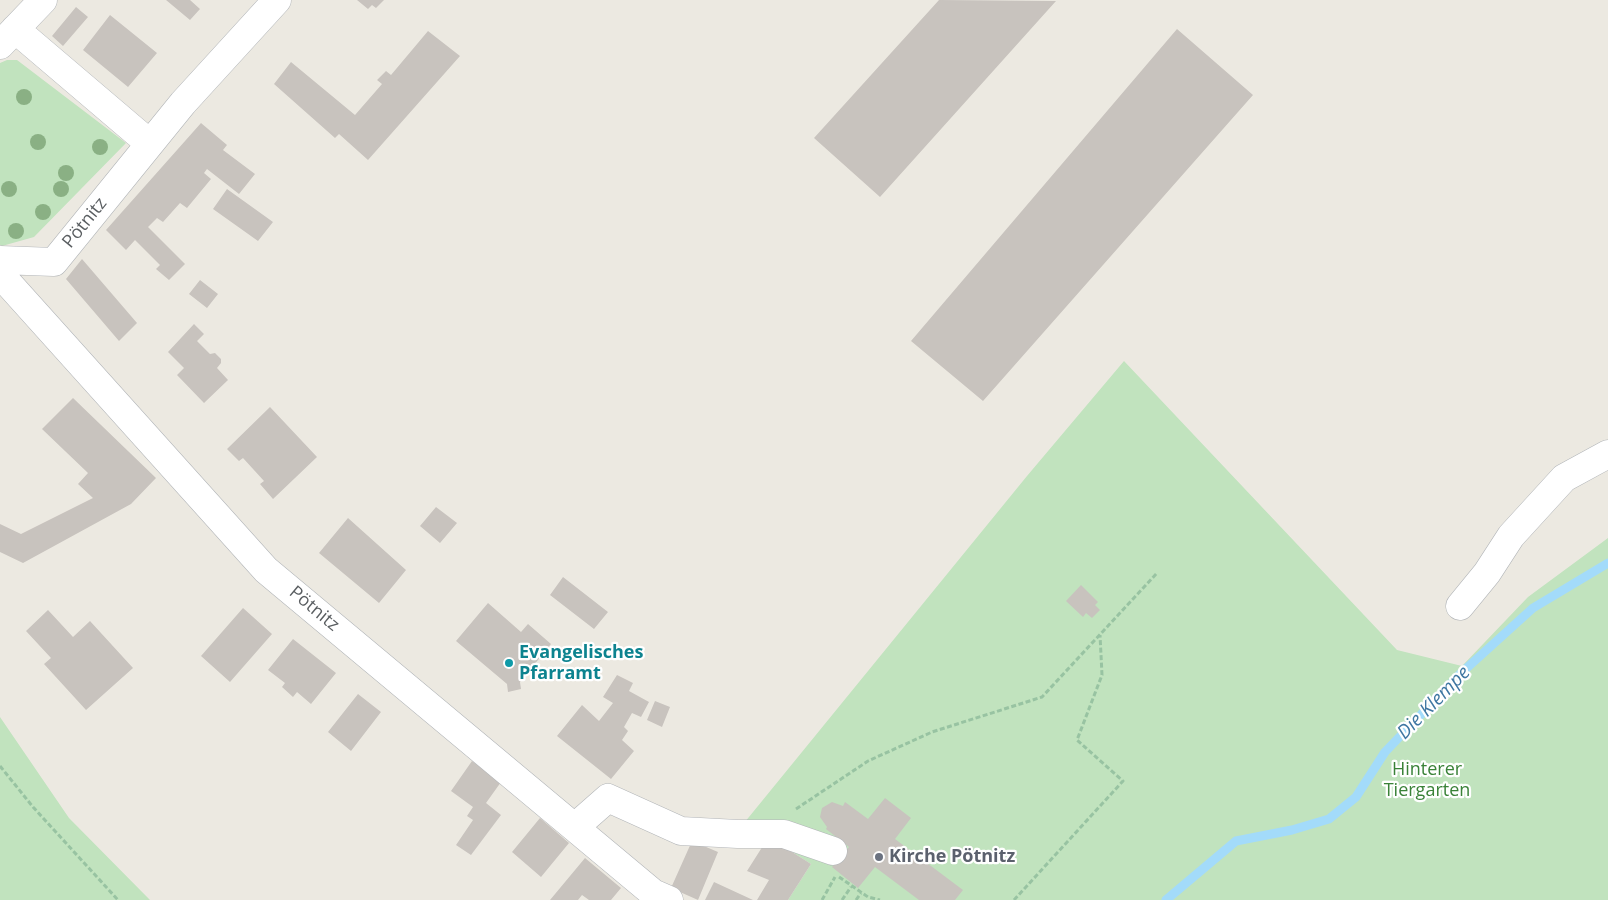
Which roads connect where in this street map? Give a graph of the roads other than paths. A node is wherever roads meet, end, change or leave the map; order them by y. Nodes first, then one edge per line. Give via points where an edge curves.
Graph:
1 (43, 0) edge
2 (277, 0) edge
3 (8, 37) edge
4 (149, 143) junction
5 (0, 260) edge
6 (0, 274) edge
7 (1608, 454) edge
8 (1460, 606) dead end
9 (575, 827) junction
10 (831, 858) road end
11 (670, 900) edge

1 - 3 street
2 - 4 street, Pötnitz
3 - 4 street
4 - 5 street, Pötnitz via 54,262
6 - 9 street, Pötnitz via 266,570
7 - 8 street via 1564,478 1511,536
9 - 10 street via 608,798 681,830 784,834
9 - 11 street, Pötnitz via 653,893

